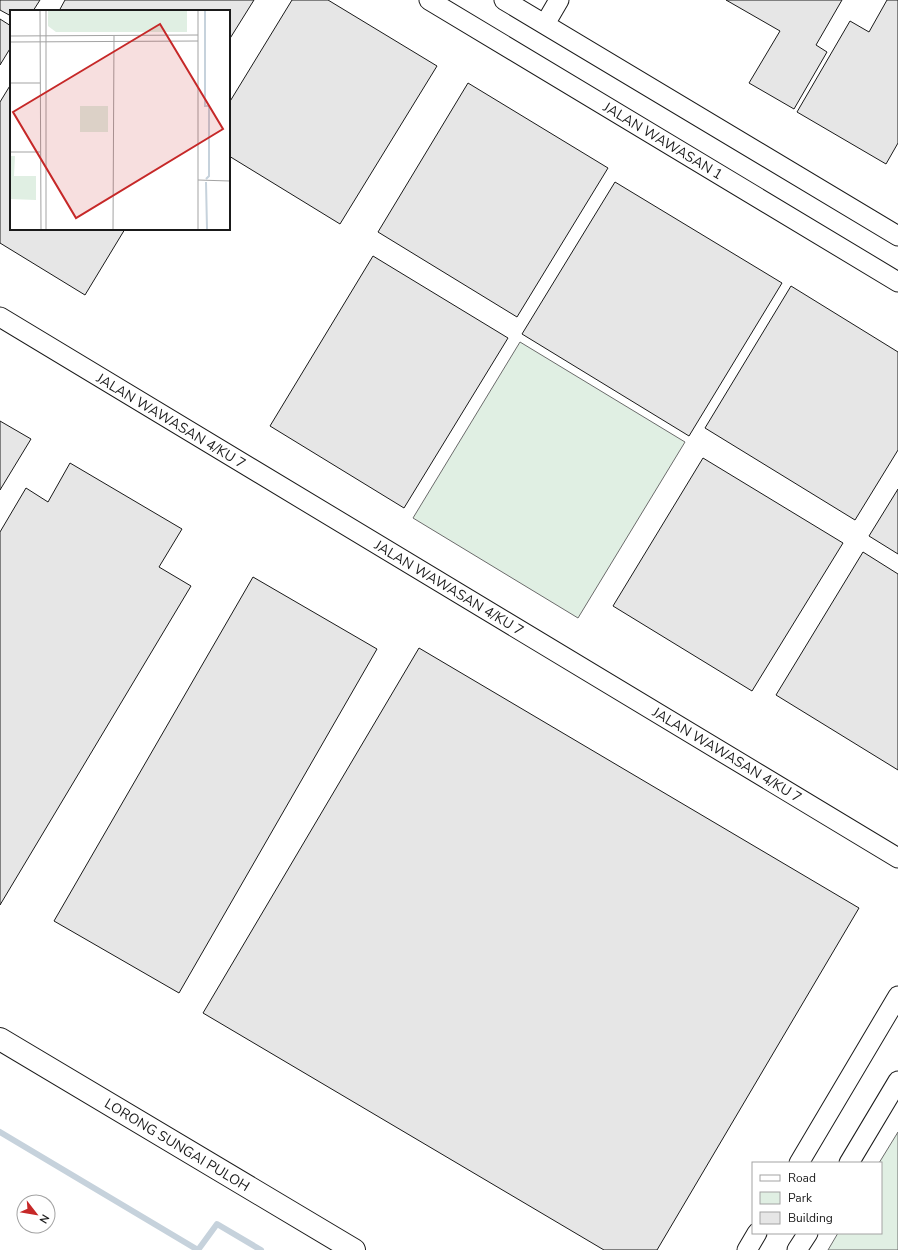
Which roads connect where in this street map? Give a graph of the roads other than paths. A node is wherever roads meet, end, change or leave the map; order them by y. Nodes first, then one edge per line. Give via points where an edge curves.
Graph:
1 (429, 0) edge
2 (504, 0) edge
3 (559, 0) edge
4 (545, 24) junction
5 (898, 236) edge
6 (898, 282) edge
7 (0, 317) edge
8 (898, 858) edge
9 (898, 996) edge
10 (0, 1039) edge
11 (898, 1081) edge
12 (800, 1162) edge
13 (850, 1162) edge
14 (756, 1234) edge
15 (807, 1234) edge
16 (354, 1250) edge
17 (747, 1250) edge
18 (797, 1250) edge

1 - 6 street, JALAN WAWASAN 1
2 - 4 street
3 - 4 street
4 - 5 street
7 - 8 street, JALAN WAWASAN 4/KU 7
9 - 12 street
10 - 16 street, LORONG SUNGAI PULOH
11 - 13 street
14 - 17 street
15 - 18 street

